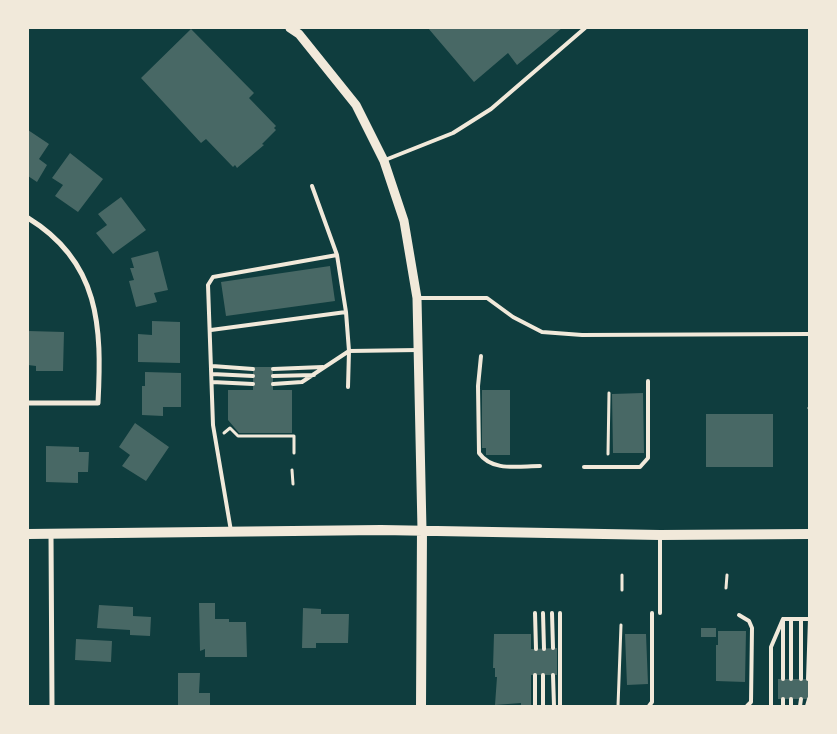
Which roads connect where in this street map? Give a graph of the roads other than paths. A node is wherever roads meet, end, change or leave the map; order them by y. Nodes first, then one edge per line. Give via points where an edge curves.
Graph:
1 (290, 28) edge
2 (585, 28) edge
3 (384, 161) junction
4 (312, 186) dead end
5 (28, 218) edge
6 (337, 255) junction
7 (417, 298) junction
8 (346, 312) junction
9 (211, 330) junction
10 (810, 334) edge
11 (418, 350) junction
12 (349, 351) junction
13 (481, 356) dead end
14 (212, 366) junction
15 (325, 367) junction
16 (253, 369) dead end
17 (273, 369) dead end
18 (212, 374) junction
19 (314, 374) junction
20 (253, 376) dead end
21 (273, 376) dead end
22 (648, 381) dead end
23 (212, 382) junction
24 (253, 384) dead end
25 (273, 384) dead end
26 (348, 387) dead end
27 (28, 403) edge
28 (540, 466) dead end
29 (584, 467) dead end
30 (422, 530) junction
31 (231, 531) junction
32 (28, 534) edge
33 (51, 534) junction
34 (810, 534) edge
35 (660, 535) junction
36 (535, 613) dead end
37 (543, 613) dead end
38 (552, 613) dead end
39 (560, 613) dead end
40 (652, 613) dead end
41 (660, 613) dead end
42 (739, 615) dead end
43 (783, 619) junction
44 (792, 619) junction
45 (801, 619) junction
46 (810, 619) edge
47 (553, 648) dead end
48 (536, 649) dead end
49 (544, 649) dead end
50 (535, 675) dead end
51 (543, 675) dead end
52 (553, 675) dead end
53 (783, 680) dead end
54 (791, 680) dead end
55 (801, 680) dead end
56 (808, 680) edge
57 (801, 698) dead end
58 (809, 698) edge
59 (783, 699) dead end
60 (792, 699) dead end
61 (52, 706) edge
62 (421, 706) edge
63 (536, 706) edge
64 (543, 706) edge
65 (554, 706) edge
66 (560, 706) edge
67 (649, 706) edge
68 (747, 706) edge
69 (771, 706) edge
70 (783, 706) edge
71 (791, 706) edge
72 (800, 706) edge
73 (807, 706) edge

1 - 3 street via 299,34 356,105
2 - 3 lane via 491,109 453,133
3 - 7 street via 404,221
4 - 6 lane
5 - 27 street via 44,228 77,263 96,309 100,356 98,403
6 - 8 lane
6 - 9 lane via 213,277 208,284
7 - 10 lane via 487,298 542,332 582,335
7 - 11 street
8 - 9 lane
8 - 12 lane
9 - 14 lane
11 - 12 lane
11 - 30 street
12 - 15 lane
12 - 26 lane
13 - 28 lane via 478,453 494,465
14 - 16 lane
14 - 18 lane
15 - 17 lane
15 - 19 lane
18 - 20 lane
18 - 23 lane
19 - 21 lane
19 - 25 lane via 302,382
22 - 29 lane via 648,458 640,468
23 - 24 lane
23 - 31 lane via 215,439
30 - 31 main road
30 - 35 main road
30 - 62 main road
31 - 33 main road
32 - 33 main road
33 - 61 street
34 - 35 main road
35 - 41 lane
36 - 48 lane
37 - 49 lane
38 - 47 lane
39 - 66 lane
40 - 67 lane via 652,702
42 - 68 lane via 749,621 752,628 751,702
43 - 44 lane
43 - 53 lane
43 - 69 lane via 771,647
44 - 45 lane
44 - 54 lane
45 - 46 lane
45 - 55 lane
46 - 56 lane
50 - 63 lane
51 - 64 lane
52 - 65 lane
57 - 72 lane
58 - 73 lane
59 - 70 lane
60 - 71 lane

